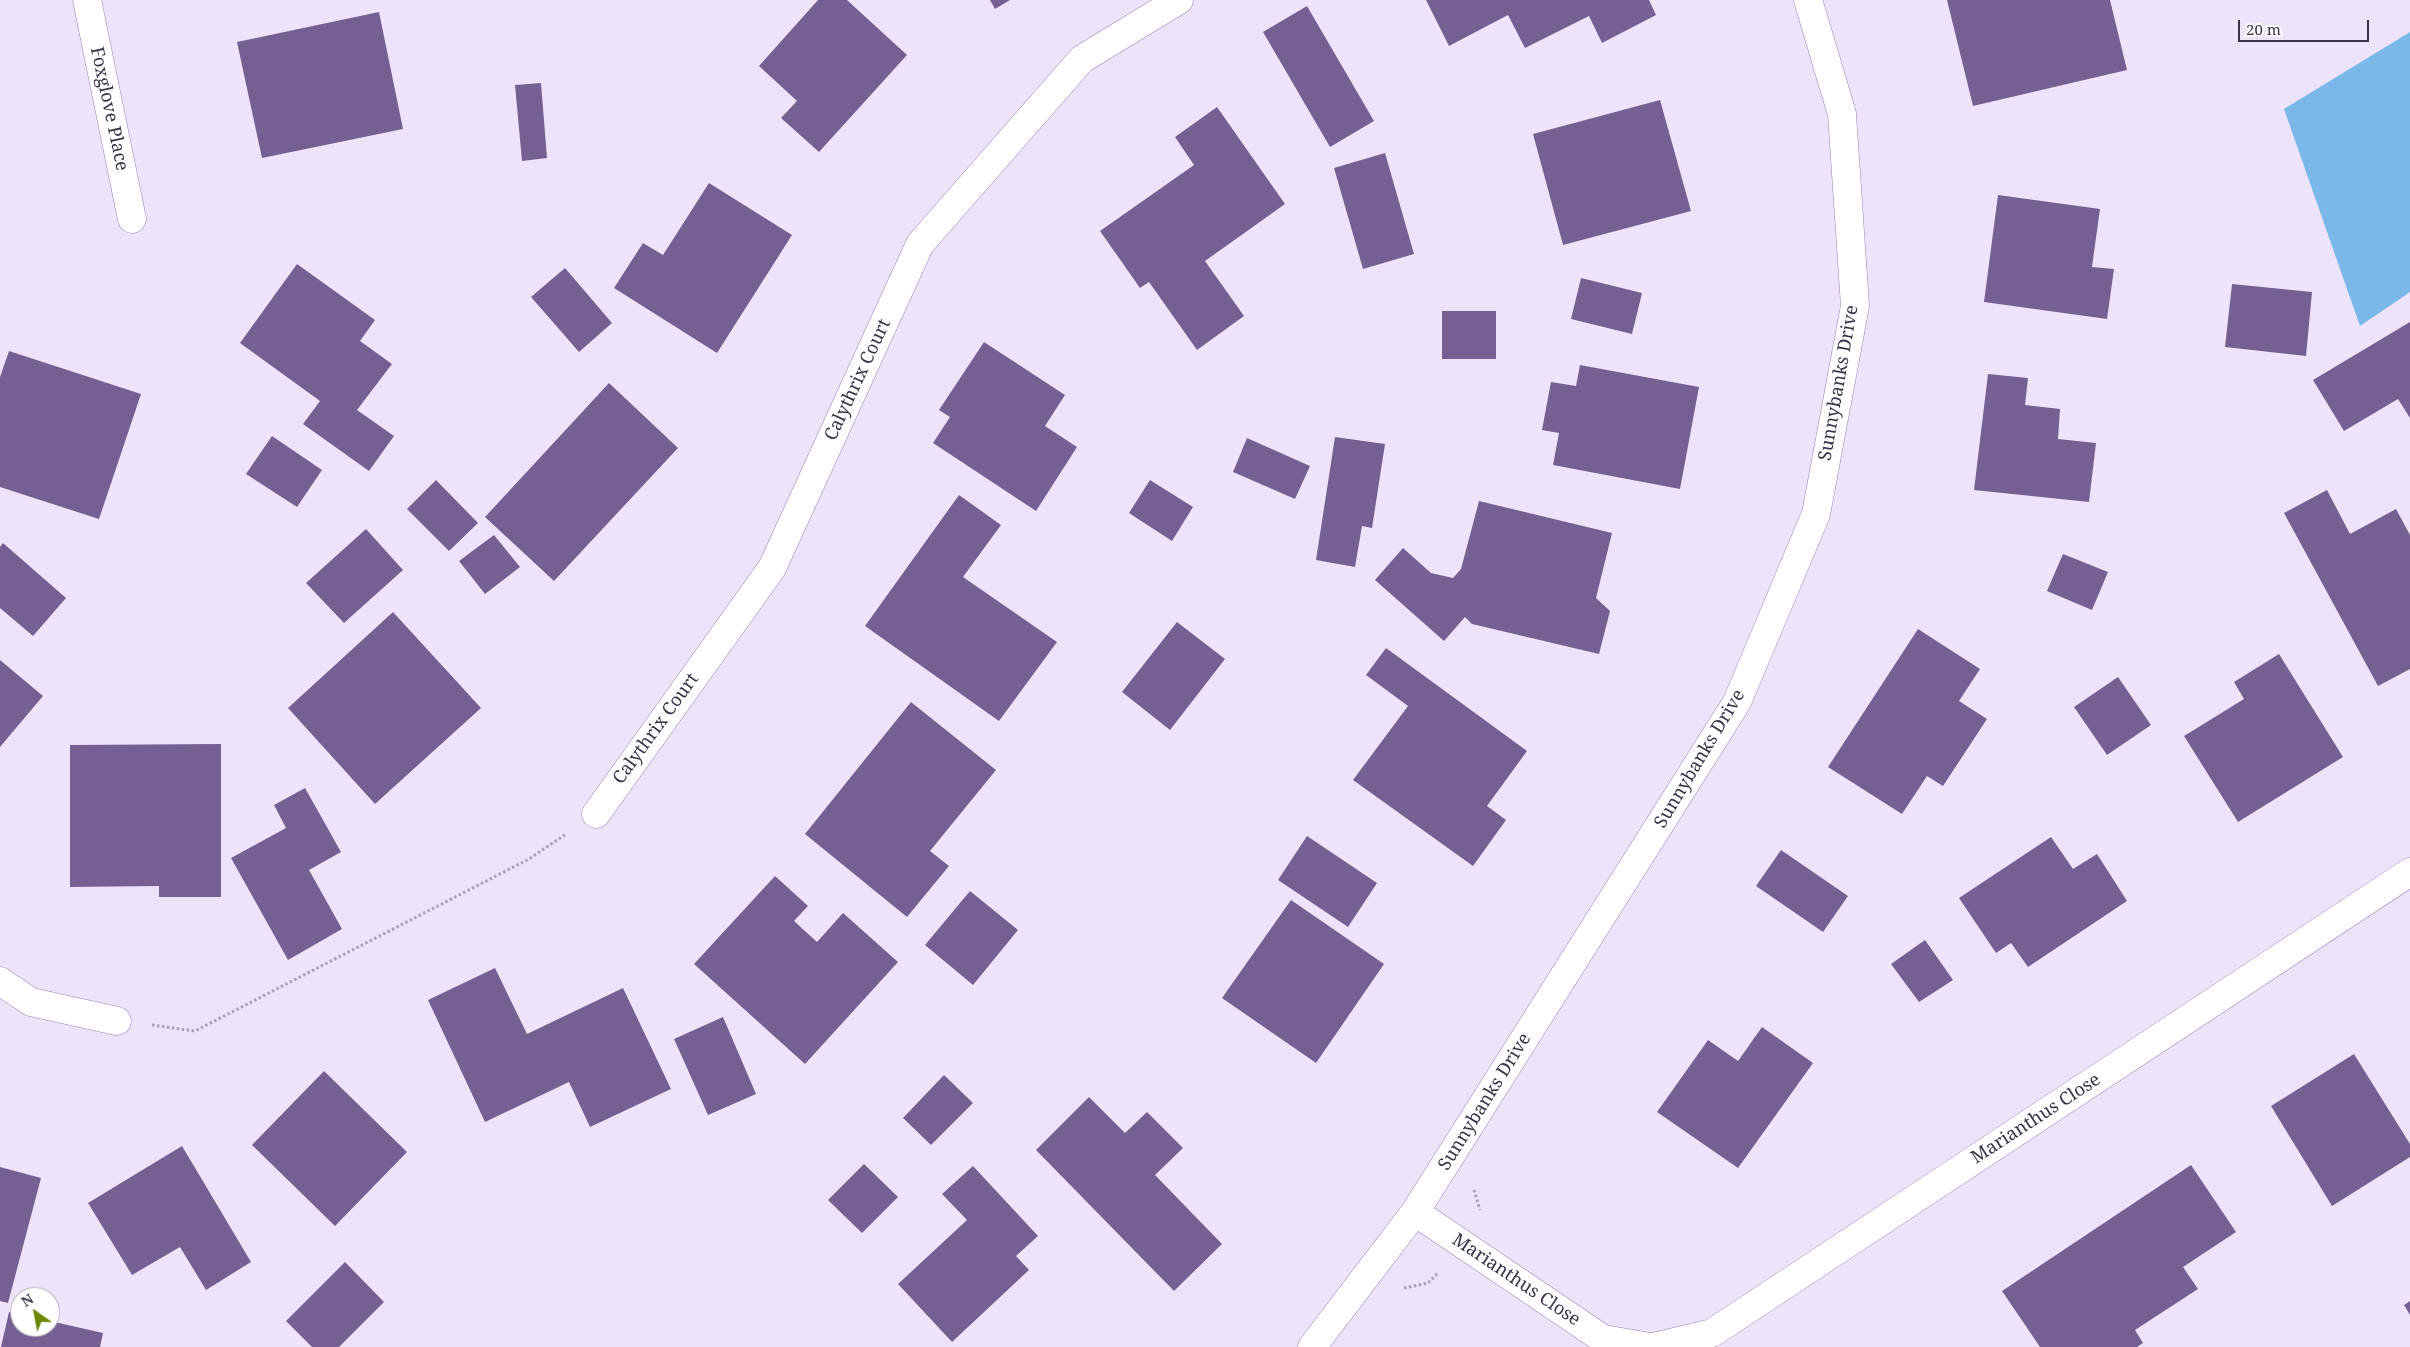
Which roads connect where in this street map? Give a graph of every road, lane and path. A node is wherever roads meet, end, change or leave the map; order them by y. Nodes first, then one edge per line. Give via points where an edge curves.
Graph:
1 (87, 0) edge
2 (1179, 0) edge
3 (1808, 0) edge
4 (132, 218) dead end
5 (596, 814) joint
6 (2410, 872) edge
7 (0, 981) edge
8 (117, 1021) dead end
9 (195, 1031) dead end
10 (1415, 1212) junction
11 (1312, 1347) edge
12 (1651, 1347) edge

1 - 4 street, Foxglove Place
2 - 5 street, Calythrix Court via 1082,58 920,244 772,568
3 - 10 street, Sunnybanks Drive via 1842,114 1854,306 1816,514 1737,702
5 - 9 path via 529,859
6 - 12 street, Marianthus Close via 1712,1333
7 - 8 street via 30,1002
10 - 11 street, Sunnybanks Drive
10 - 12 street, Marianthus Close via 1603,1339

